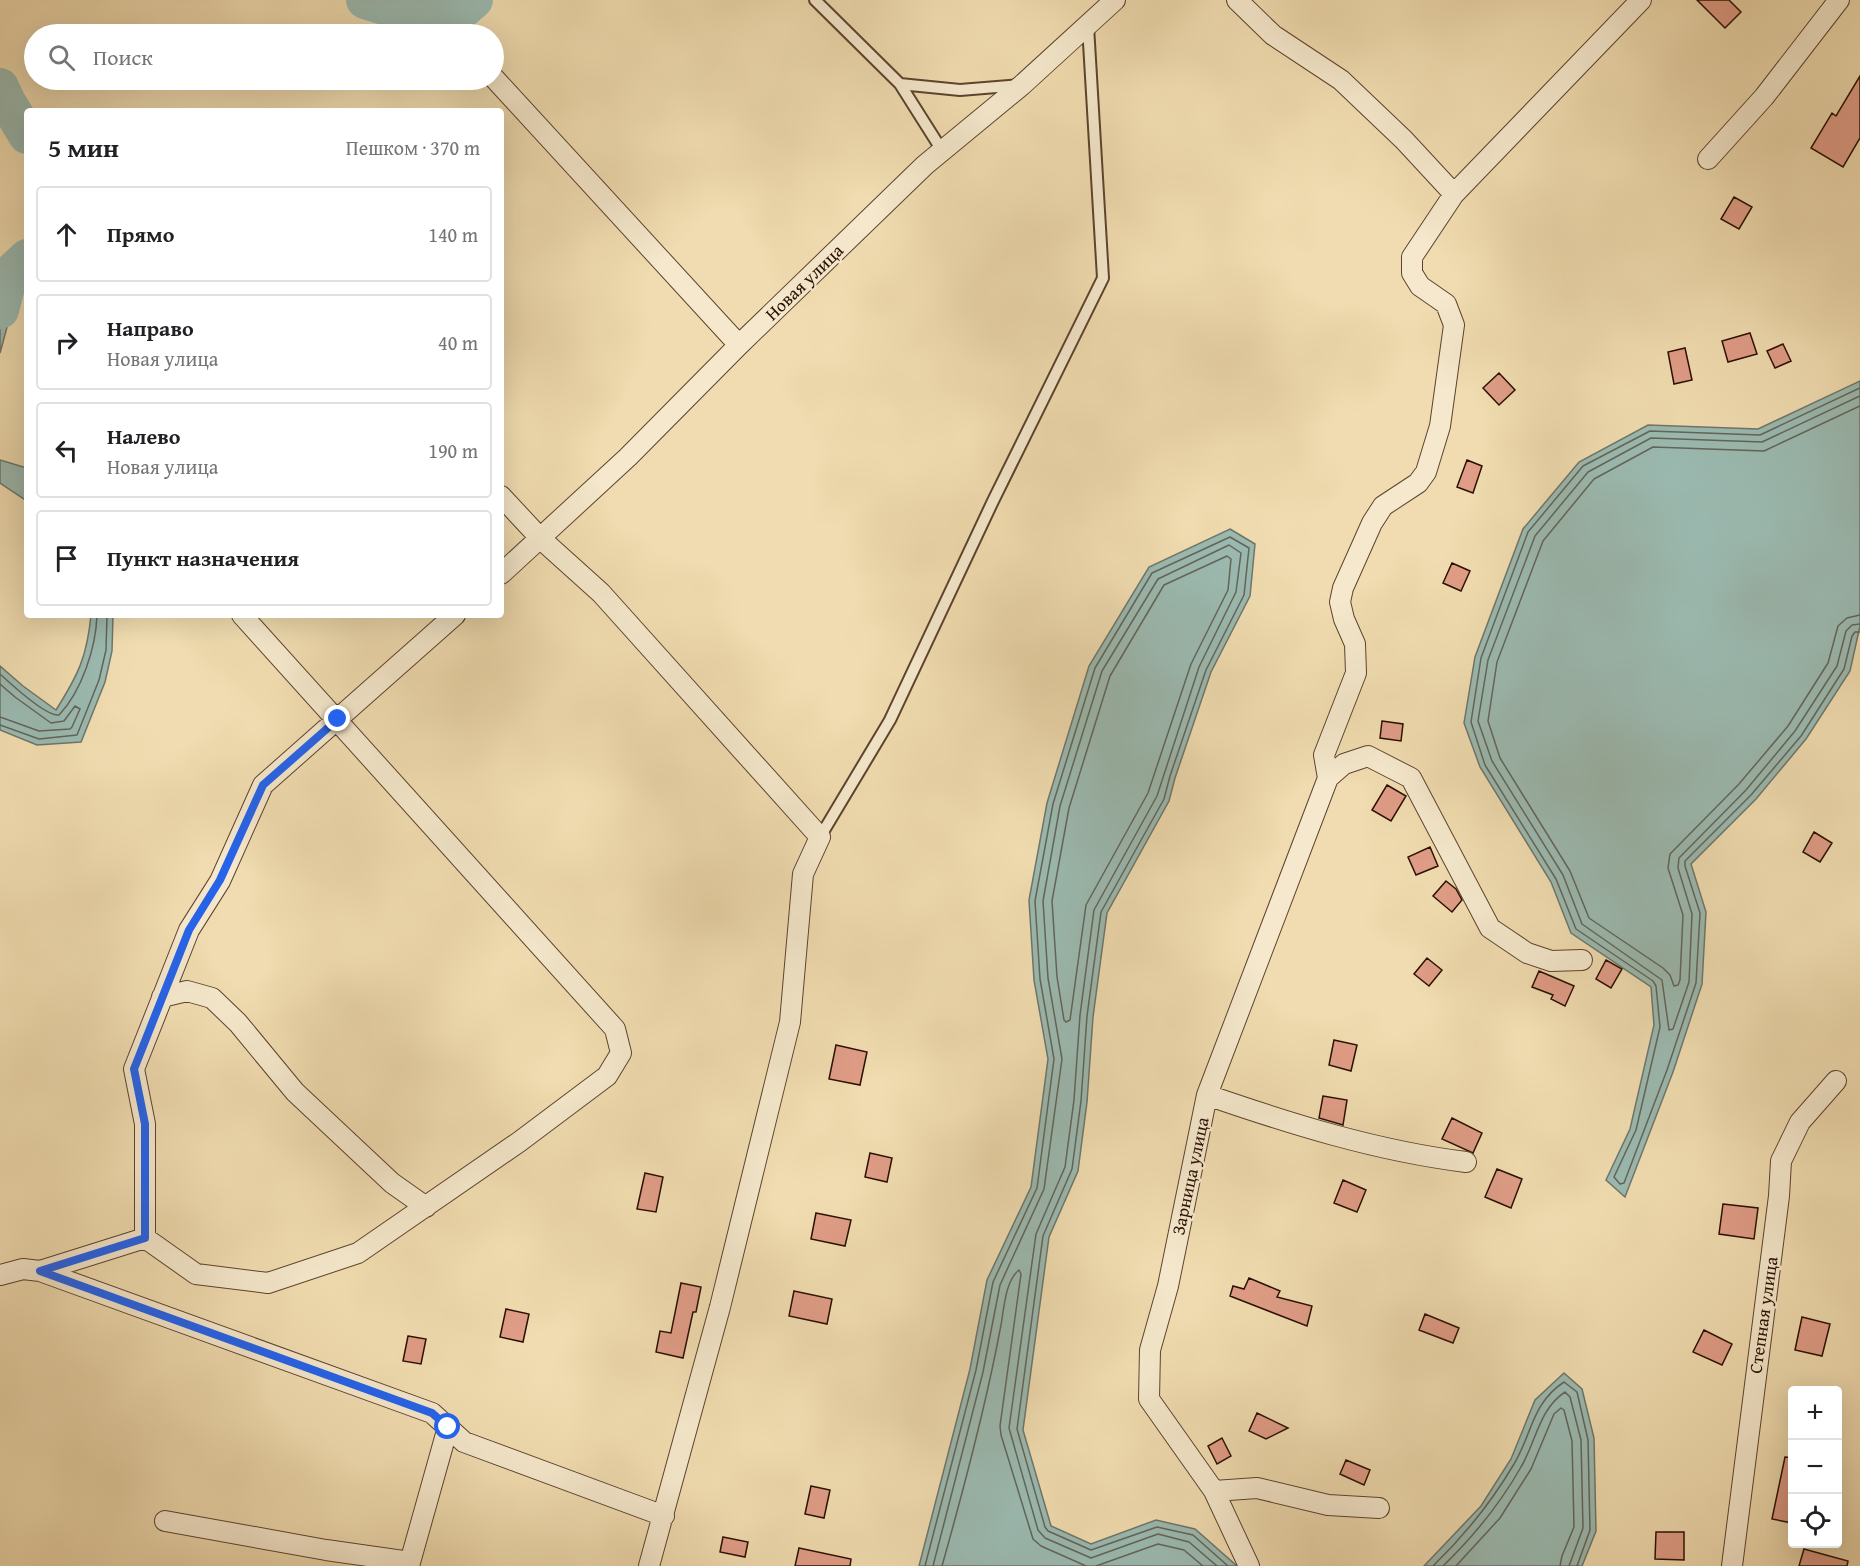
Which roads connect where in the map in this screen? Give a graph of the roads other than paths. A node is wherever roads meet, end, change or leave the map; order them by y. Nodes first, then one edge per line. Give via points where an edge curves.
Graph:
1 (815, 0) edge
2 (1115, 0) edge
3 (1237, 0) edge
4 (1641, 0) edge
5 (1839, 0) edge
6 (1088, 26) junction
7 (900, 84) junction
8 (1022, 85) junction
9 (504, 89) edge
10 (943, 152) junction
11 (1708, 159) dead end
12 (1454, 194) junction
13 (739, 345) junction
14 (504, 499) edge
15 (541, 539) junction
16 (504, 571) edge
17 (245, 618) edge
18 (452, 618) edge
19 (338, 719) junction
20 (1328, 778) junction
21 (820, 837) junction
22 (1582, 960) dead end
23 (162, 998) junction
24 (1836, 1081) dead end
25 (1207, 1095) junction
26 (1466, 1162) dead end
27 (426, 1207) junction
28 (145, 1238) junction
29 (40, 1271) junction
30 (0, 1275) edge
31 (448, 1427) junction
32 (1214, 1491) junction
33 (1379, 1508) dead end
34 (664, 1516) junction
35 (165, 1521) dead end
36 (409, 1564) edge
37 (649, 1566) edge
38 (1249, 1566) edge
39 (1732, 1566) edge

1 - 7 lane
2 - 6 street, Новая улица
3 - 12 street via 1273,35 1341,80
4 - 12 street
5 - 11 street via 1764,97
6 - 8 street, Новая улица
6 - 21 lane via 1103,278 890,720
7 - 8 lane via 960,90
7 - 10 lane
8 - 10 street, Новая улица
9 - 13 street
10 - 13 street, Новая улица
12 - 20 street via 1412,257 1412,273 1420,286 1446,304 1454,325 1440,426 1426,472 1418,483 1383,506 1343,588 1340,602 1355,644 1356,673 1324,755
13 - 15 street, Новая улица via 628,458
14 - 15 street
15 - 16 street, Новая улица
15 - 21 street via 601,593
17 - 19 street
18 - 19 street
19 - 23 street via 263,785 220,880 189,930
19 - 27 street via 615,1029 621,1053 607,1076
20 - 22 street via 1344,764 1368,756 1411,778 1490,928 1527,953 1551,961
20 - 25 street, Зарница улица
21 - 34 street via 803,874 790,1022
23 - 27 street via 187,991 212,998 295,1092 392,1183
23 - 28 street via 134,1069 145,1124
24 - 39 street, Степная улица via 1800,1122 1781,1161
25 - 26 street via 1292,1124 1420,1157
25 - 32 street, Зарница улица via 1168,1286 1150,1350 1149,1399
27 - 28 street via 357,1253 268,1283 196,1274
28 - 29 street
29 - 30 street via 23,1269
29 - 31 street via 432,1413
31 - 34 street via 464,1442
31 - 36 street
32 - 33 street via 1257,1488 1328,1505
32 - 38 street, Зарница улица
34 - 37 street
35 - 36 street

